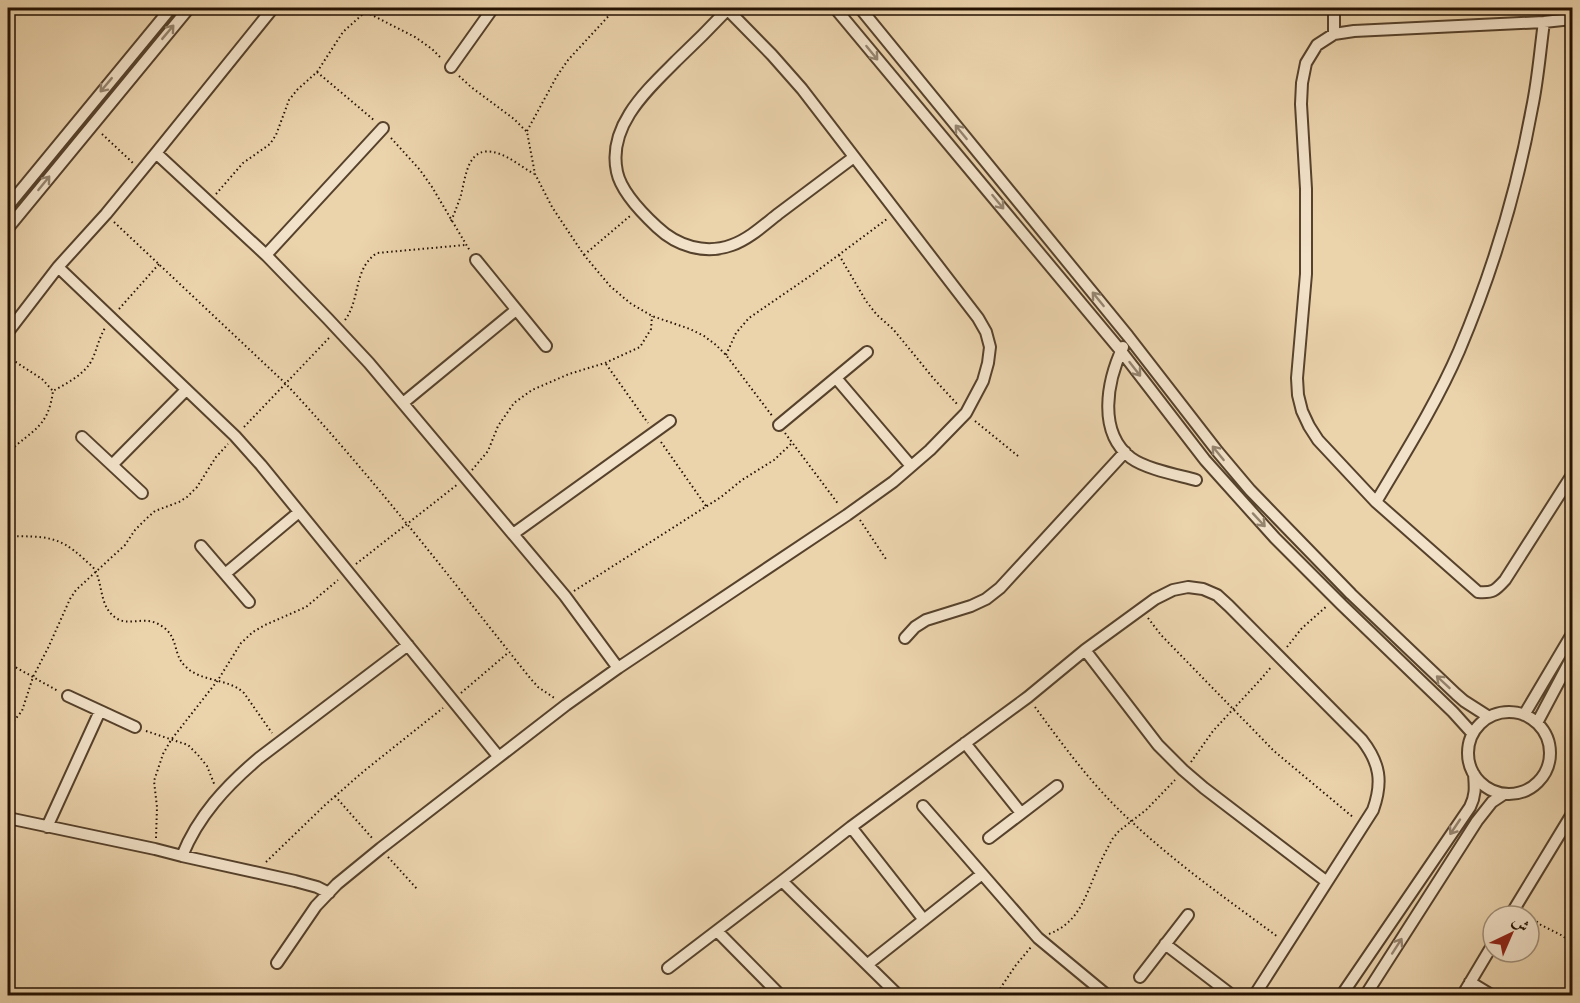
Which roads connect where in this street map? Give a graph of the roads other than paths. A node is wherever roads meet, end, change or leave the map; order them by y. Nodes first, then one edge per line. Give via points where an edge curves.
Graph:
1 (171, 8) edge
2 (189, 8) edge
3 (273, 8) edge
4 (493, 8) edge
5 (727, 8) edge
6 (836, 8) edge
7 (860, 8) edge
8 (1334, 8) edge
9 (1572, 19) edge
10 (1544, 22) junction
11 (1334, 34) junction
12 (451, 67) road end
13 (383, 128) road end
14 (156, 153) junction
15 (854, 157) junction
16 (8, 206) edge
17 (8, 228) edge
18 (266, 255) junction
19 (476, 260) road end
20 (58, 267) junction
21 (516, 310) junction
22 (8, 332) edge
23 (1128, 336) junction
24 (546, 346) dead end
25 (1121, 351) junction
26 (867, 352) dead end
27 (836, 378) junction
28 (186, 390) junction
29 (403, 403) junction
30 (670, 421) dead end
31 (779, 425) road end
32 (82, 436) dead end
33 (1125, 452) junction
34 (112, 465) junction
35 (911, 466) junction
36 (1572, 475) edge
37 (1196, 480) dead end
38 (142, 493) dead end
39 (1376, 502) junction
40 (299, 512) junction
41 (513, 534) junction
42 (201, 546) dead end
43 (225, 574) junction
44 (249, 602) dead end
45 (1572, 634) edge
46 (905, 638) dead end
47 (408, 645) junction
48 (1085, 650) junction
49 (1572, 657) edge
50 (618, 668) junction
51 (1569, 671) edge
52 (68, 696) road end
53 (100, 711) junction
54 (1524, 715) junction
55 (1489, 717) junction
56 (1537, 723) junction
57 (135, 727) road end
58 (1472, 733) junction
59 (965, 743) junction
60 (498, 756) junction
61 (1474, 774) junction
62 (1057, 786) dead end
63 (1504, 794) junction
64 (923, 806) dead end
65 (1021, 813) junction
66 (1572, 814) edge
67 (8, 818) edge
68 (851, 826) junction
69 (47, 827) junction
70 (989, 837) dead end
71 (182, 856) junction
72 (982, 874) junction
73 (782, 881) junction
74 (1327, 882) junction
75 (329, 892) junction
76 (1517, 904) edge
77 (1188, 915) dead end
78 (924, 920) junction
79 (717, 931) junction
80 (1165, 944) junction
81 (277, 963) dead end
82 (868, 964) junction
83 (1481, 964) edge
84 (668, 968) dead end
85 (1140, 977) dead end
86 (1470, 982) junction
87 (781, 996) edge
88 (899, 996) edge
89 (1108, 996) edge
90 (1233, 996) edge
91 (1254, 996) edge
92 (1341, 996) edge
93 (1365, 996) edge
94 (1462, 996) edge
95 (1493, 996) edge

1 -> 16 street
17 -> 2 street
3 - 14 street
4 - 12 street
5 - 15 street via 787,72
5 - 15 street via 646,91 620,132 615,153 617,174 639,209 657,228 693,248 733,245
6 -> 25 street
23 -> 7 street
8 - 11 street
9 - 10 street
10 - 11 street
10 - 39 street via 1533,107 1490,273 1458,352 1420,429
11 - 39 street via 1317,45 1306,63 1302,82 1306,274 1298,395 1318,440
13 - 18 street
14 - 18 street
14 - 20 street
15 - 35 street via 978,318 990,347 982,381 966,413
18 - 29 street
19 - 21 street
20 - 22 street
20 - 28 street
21 - 24 street
21 - 29 street
23 - 25 street
55 -> 23 street via 1456,694 1284,526 1218,453
25 - 33 street via 1107,401 1109,420
25 -> 58 street via 1205,460 1275,537
26 - 27 street
27 - 31 street
27 - 35 street
28 - 34 street
28 - 40 street via 235,436
29 - 41 street
30 - 41 street
32 - 34 street
33 - 37 street via 1143,464
33 - 46 street via 1000,588 979,603 926,620
34 - 38 street
35 - 50 street via 850,513
36 - 39 street via 1505,579 1489,593 1478,592 1469,585
40 - 43 street
40 - 47 street
41 - 50 street
42 - 43 street
43 - 44 street
45 - 54 street
47 - 60 street
47 - 71 street via 238,776 202,817
48 - 59 street
48 - 74 street via 1158,745 1183,770
48 - 74 street via 1142,608 1173,590 1188,587 1217,596 1280,656 1362,740 1377,766 1378,795 1373,810
49 - 51 street
50 - 60 street
51 - 56 street
52 - 53 street
53 - 57 street
53 - 69 street
54 - 55 street via 1506,712
54 - 56 street
55 - 58 street
56 - 63 street via 1549,745 1546,771 1529,789
58 - 61 street via 1468,758
59 - 65 street
59 - 68 street
60 - 75 street
61 - 63 street via 1486,788
61 -> 92 street via 1476,791 1470,807
62 - 65 street
93 -> 63 street via 1477,821
64 - 72 street
65 - 70 street
66 - 76 street
67 - 69 street
68 - 73 street
68 - 78 street
69 - 71 street
71 - 75 street
72 - 78 street
72 - 89 street via 1038,938
73 - 79 street
73 - 82 street
74 - 91 street
75 - 81 street
77 - 80 street
78 - 82 street
79 - 84 street
79 - 87 street
80 - 85 street
80 - 90 street
82 - 88 street
83 - 86 street
86 - 94 street
86 - 95 street

